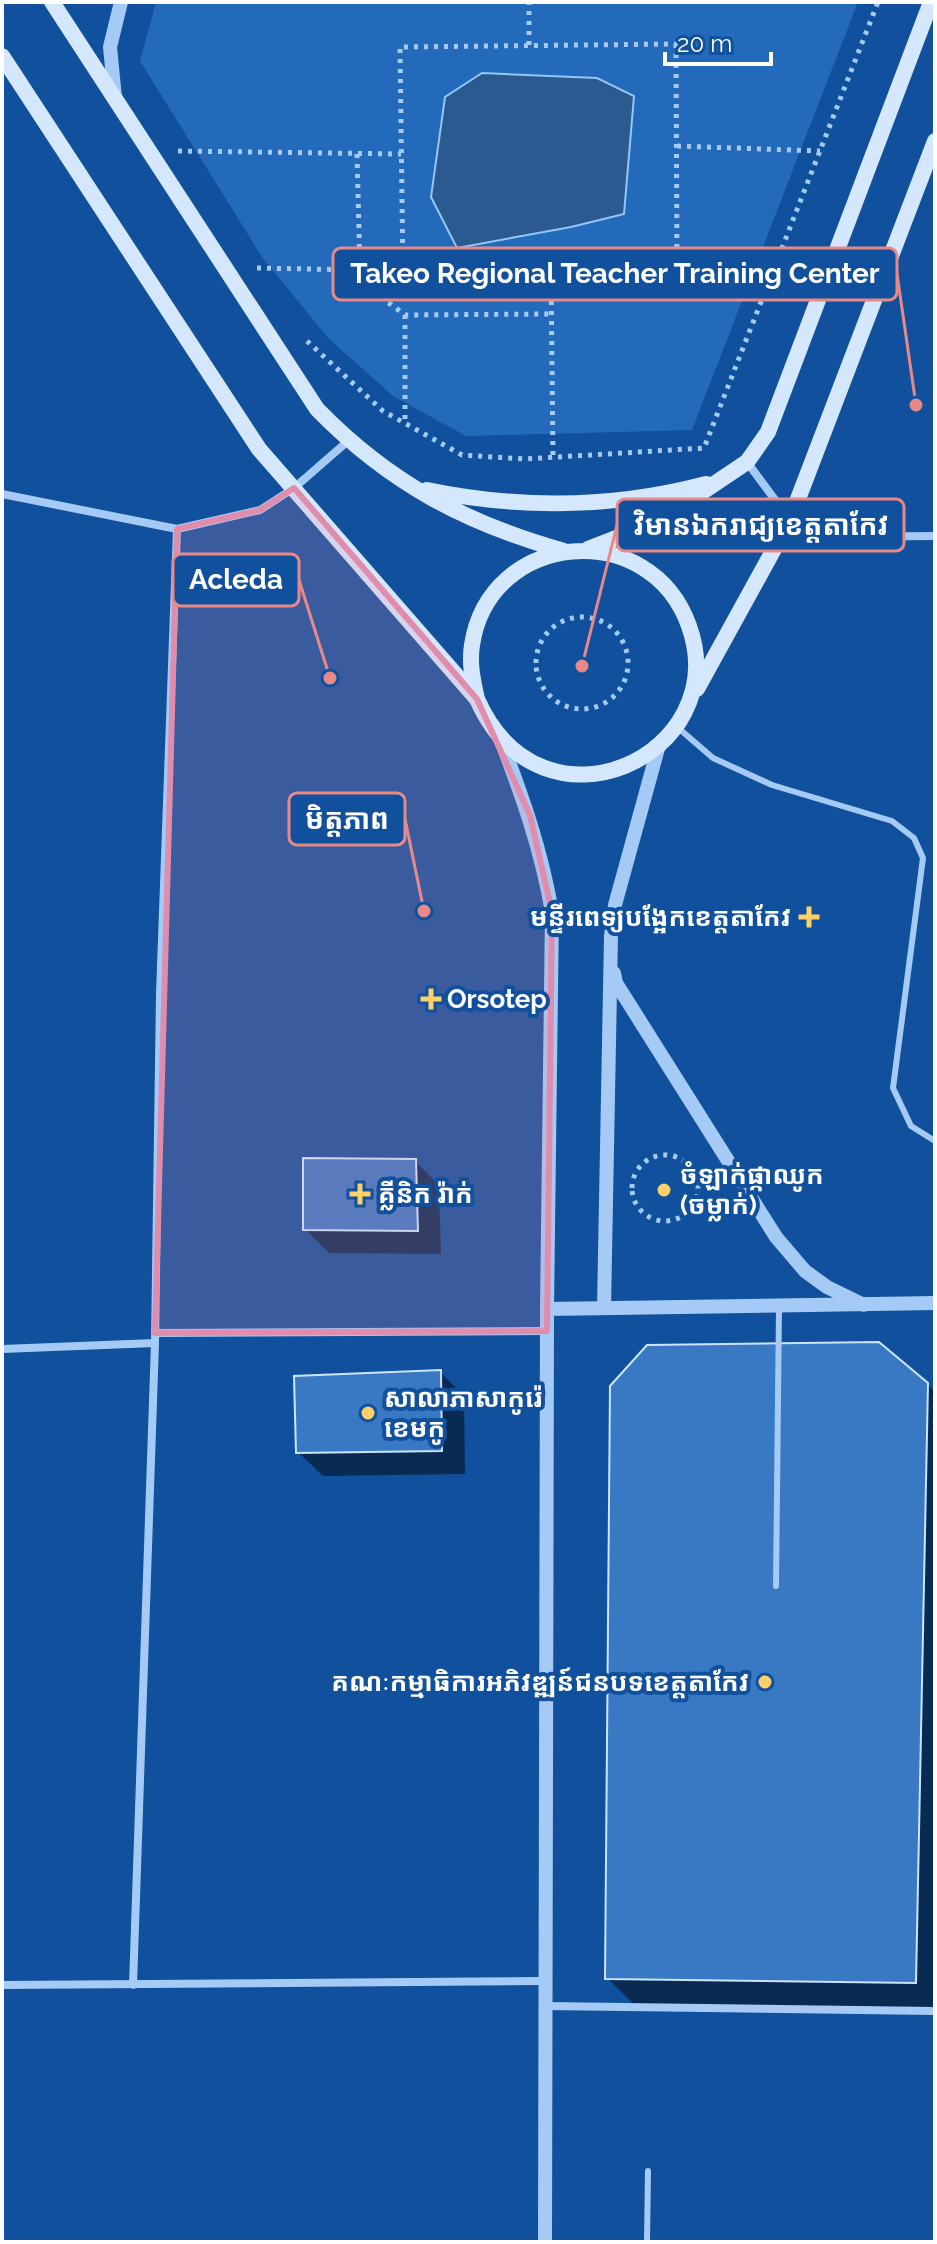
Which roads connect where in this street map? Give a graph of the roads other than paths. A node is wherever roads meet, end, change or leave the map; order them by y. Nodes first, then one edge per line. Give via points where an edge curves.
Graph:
1 (52, 2) edge
2 (121, 2) edge
3 (931, 2) edge
4 (2, 56) edge
5 (115, 98) junction
6 (935, 141) edge
7 (348, 441) junction
8 (747, 462) junction
9 (719, 481) junction
10 (411, 487) junction
11 (294, 488) junction
12 (2, 494) edge
13 (790, 520) junction
14 (177, 529) junction
15 (935, 536) edge
16 (586, 550) junction
17 (565, 551) junction
18 (477, 699) junction
19 (678, 722) junction
20 (500, 738) junction
21 (659, 745) junction
22 (611, 961) junction
23 (935, 1141) edge
24 (935, 1303) edge
25 (864, 1305) junction
26 (779, 1306) junction
27 (604, 1308) junction
28 (547, 1309) junction
29 (547, 1331) junction
30 (155, 1333) junction
31 (155, 1343) junction
32 (2, 1349) edge
33 (776, 1586) dead end
34 (545, 1981) junction
35 (2, 1985) edge
36 (133, 1985) junction
37 (545, 2006) junction
38 (935, 2011) edge
39 (648, 2171) dead end
40 (545, 2242) edge
41 (647, 2242) edge

1 - 5 main road
2 - 5 street via 110,47
3 - 8 main road via 779,406
4 - 11 main road via 259,449
5 - 7 main road via 317,409
6 - 13 main road
7 - 10 main road
7 - 11 street
8 - 9 main road
8 - 13 street
9 - 10 main road via 601,502 515,502
9 - 16 main road via 677,509
10 - 17 main road via 511,536
11 - 14 street via 260,510
11 - 18 main road
12 - 14 street
13 - 15 street via 834,537
13 - 19 main road
14 - 30 street
16 - 17 main road
16 - 19 main road via 609,552 650,572 681,607 695,650 695,674
17 - 18 main road via 514,573 495,593 472,645
18 - 20 main road
19 - 21 main road
19 - 23 lane via 713,758 772,785 892,821 914,838 923,858 893,1088 911,1126
20 - 21 main road via 518,755 565,774 615,770 639,761
20 - 28 street via 530,815 552,912
21 - 22 street via 615,905
22 - 25 street via 616,983 776,1237 805,1271
22 - 27 street
24 - 25 street
25 - 26 street
26 - 27 street
26 - 33 lane
27 - 28 street
28 - 29 street
29 - 30 street
29 - 34 street
30 - 31 street
31 - 32 street
31 - 36 street
34 - 36 street
34 - 37 street
35 - 36 street
37 - 38 street
37 - 40 street
39 - 41 lane

